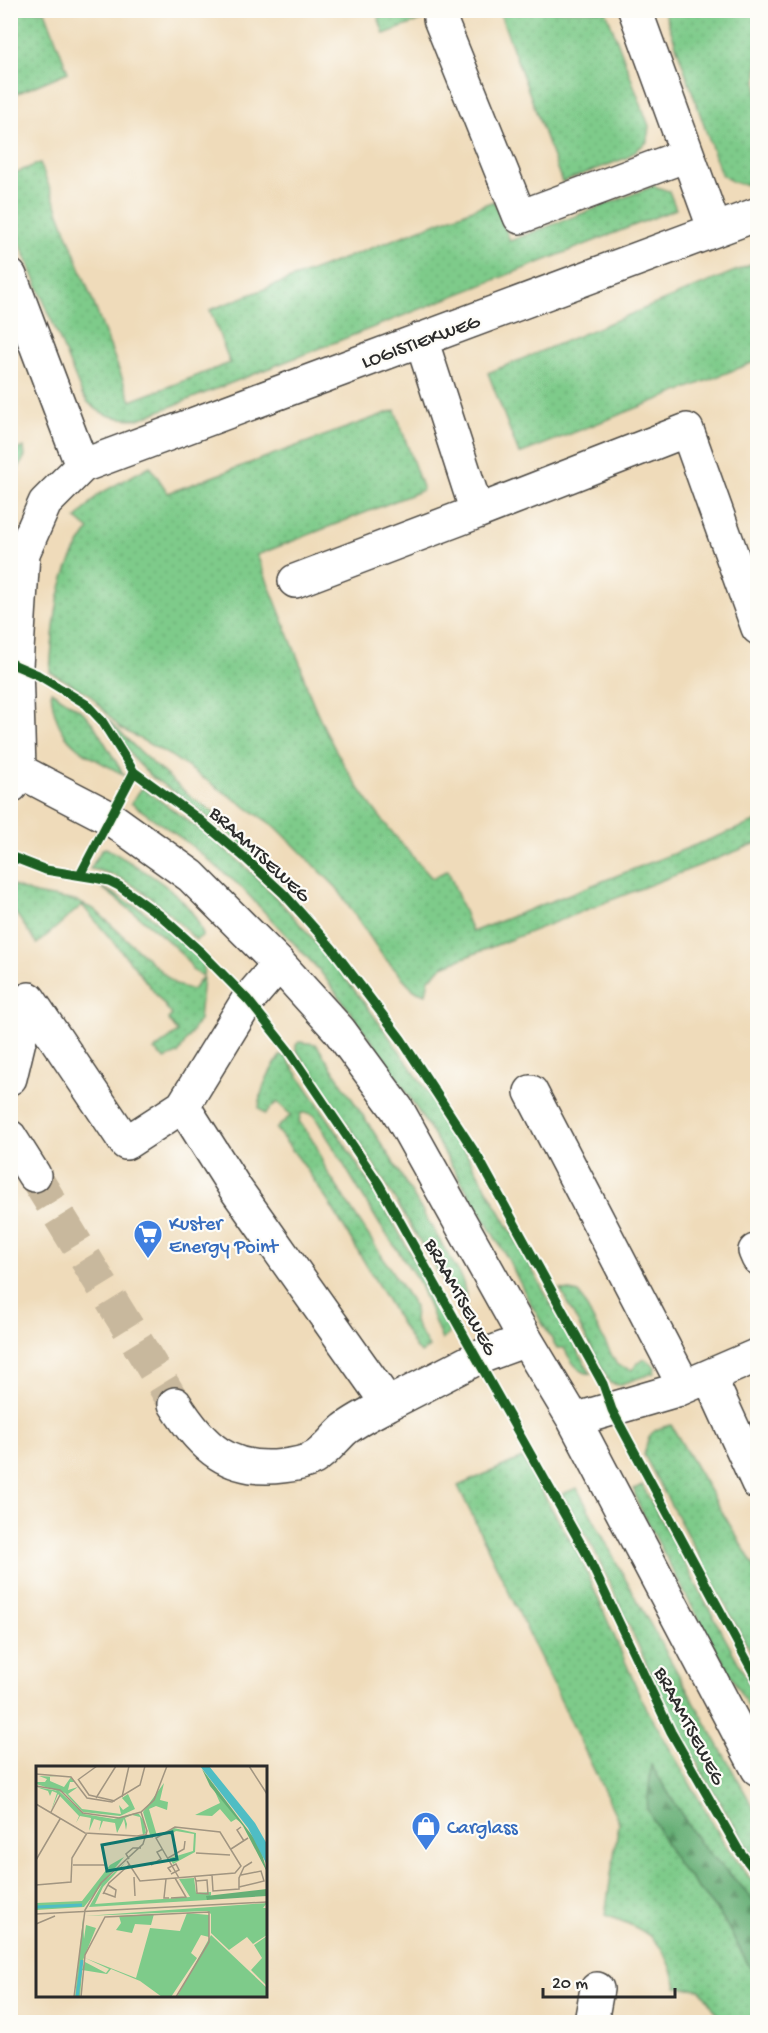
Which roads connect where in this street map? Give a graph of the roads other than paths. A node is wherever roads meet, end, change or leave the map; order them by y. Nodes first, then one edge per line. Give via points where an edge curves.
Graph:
1 (635, 10) edge
2 (440, 19) dead end
3 (687, 155) junction
4 (758, 214) edge
5 (715, 230) junction
6 (10, 276) edge
7 (421, 339) junction
8 (82, 466) junction
9 (477, 512) junction
10 (17, 564) edge
11 (295, 581) dead end
12 (758, 628) edge
13 (13, 775) edge
14 (279, 963) junction
15 (10, 1078) edge
16 (531, 1092) dead end
17 (183, 1106) junction
18 (10, 1137) edge
19 (34, 1175) tunnel mouth
20 (526, 1340) junction
21 (758, 1355) edge
22 (696, 1381) junction
23 (175, 1404) tunnel mouth
24 (388, 1404) junction
25 (574, 1420) junction
26 (758, 1483) edge
27 (758, 1769) edge
28 (597, 1989) dead end
29 (591, 2022) edge

1 - 3 street
2 - 3 street via 520,217
3 - 5 street
4 - 5 street, LOGISTIEKWEG
5 - 7 street, LOGISTIEKWEG
6 - 8 street
7 - 8 street, LOGISTIEKWEG
7 - 9 street
8 - 10 street, LOGISTIEKWEG via 45,503
9 - 11 street
9 - 12 street via 687,430
10 - 13 street, LOGISTIEKWEG
13 - 14 street, BRAAMTSEWEG via 110,818 191,876
14 - 17 street via 248,1000
14 - 20 street, BRAAMTSEWEG via 339,1030 397,1109
15 - 17 street via 29,999 126,1143
16 - 22 street
17 - 24 street via 235,1188
18 - 19 street
20 - 24 street via 477,1358
20 - 25 street, BRAAMTSEWEG
21 - 22 street
22 - 25 street
22 - 26 street
23 - 24 street via 208,1448 243,1465 267,1468 312,1459 345,1429
25 - 27 street, BRAAMTSEWEG
28 - 29 street

